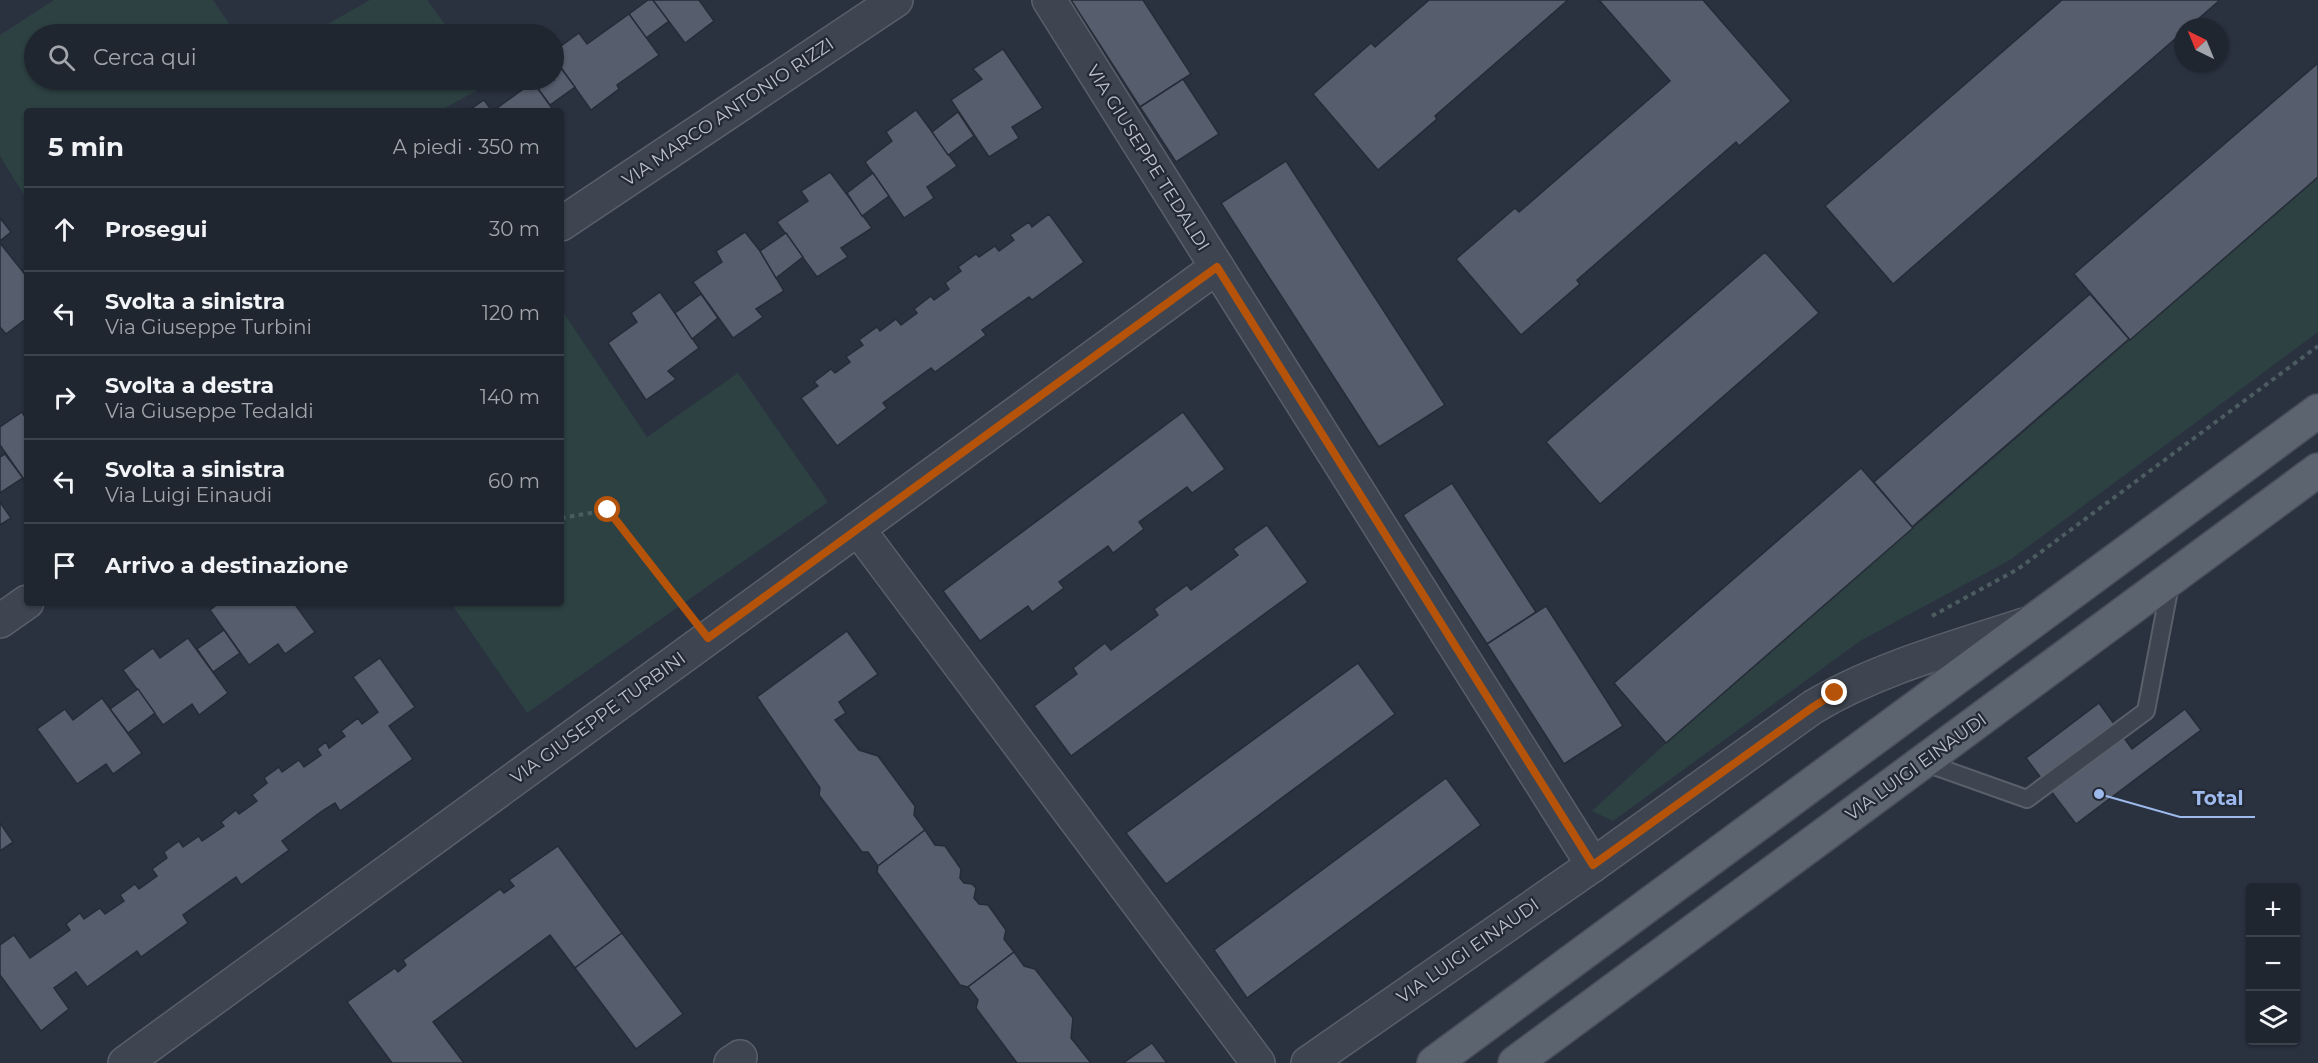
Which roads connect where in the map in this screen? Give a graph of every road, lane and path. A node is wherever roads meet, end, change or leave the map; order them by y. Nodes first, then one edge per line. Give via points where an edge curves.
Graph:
1 (896, 0) edge
2 (1049, 0) edge
3 (564, 222) edge
4 (1217, 267) junction
5 (2318, 346) edge
6 (2318, 411) edge
7 (2318, 470) edge
8 (564, 517) edge
9 (858, 529) junction
10 (2171, 579) junction
11 (24, 604) edge
12 (1929, 618) dead end
13 (2037, 620) junction
14 (0, 621) edge
15 (708, 638) junction
16 (1923, 762) junction
17 (1593, 865) junction
18 (125, 1063) edge
19 (1258, 1063) edge
20 (1308, 1063) edge
21 (1434, 1063) edge
22 (1515, 1063) edge

1 - 3 street, VIA MARCO ANTONIO RIZZI
2 - 4 street, VIA GIUSEPPE TEDALDI
4 - 9 street, VIA GIUSEPPE TURBINI
4 - 17 street, VIA GIUSEPPE TEDALDI
5 - 12 path via 2018,569
6 - 13 main road, VIA LUIGI EINAUDI
7 - 10 main road, VIA LUIGI EINAUDI
8 - 15 path via 608,510
9 - 15 street, VIA GIUSEPPE TURBINI
9 - 19 street
10 - 16 main road, VIA LUIGI EINAUDI
10 - 16 lane via 2146,711 2027,800
11 - 14 street
13 - 17 street, VIA LUIGI EINAUDI via 1835,693
13 - 21 main road, VIA LUIGI EINAUDI
15 - 18 street, VIA GIUSEPPE TURBINI
16 - 22 main road, VIA LUIGI EINAUDI
17 - 20 street, VIA LUIGI EINAUDI

